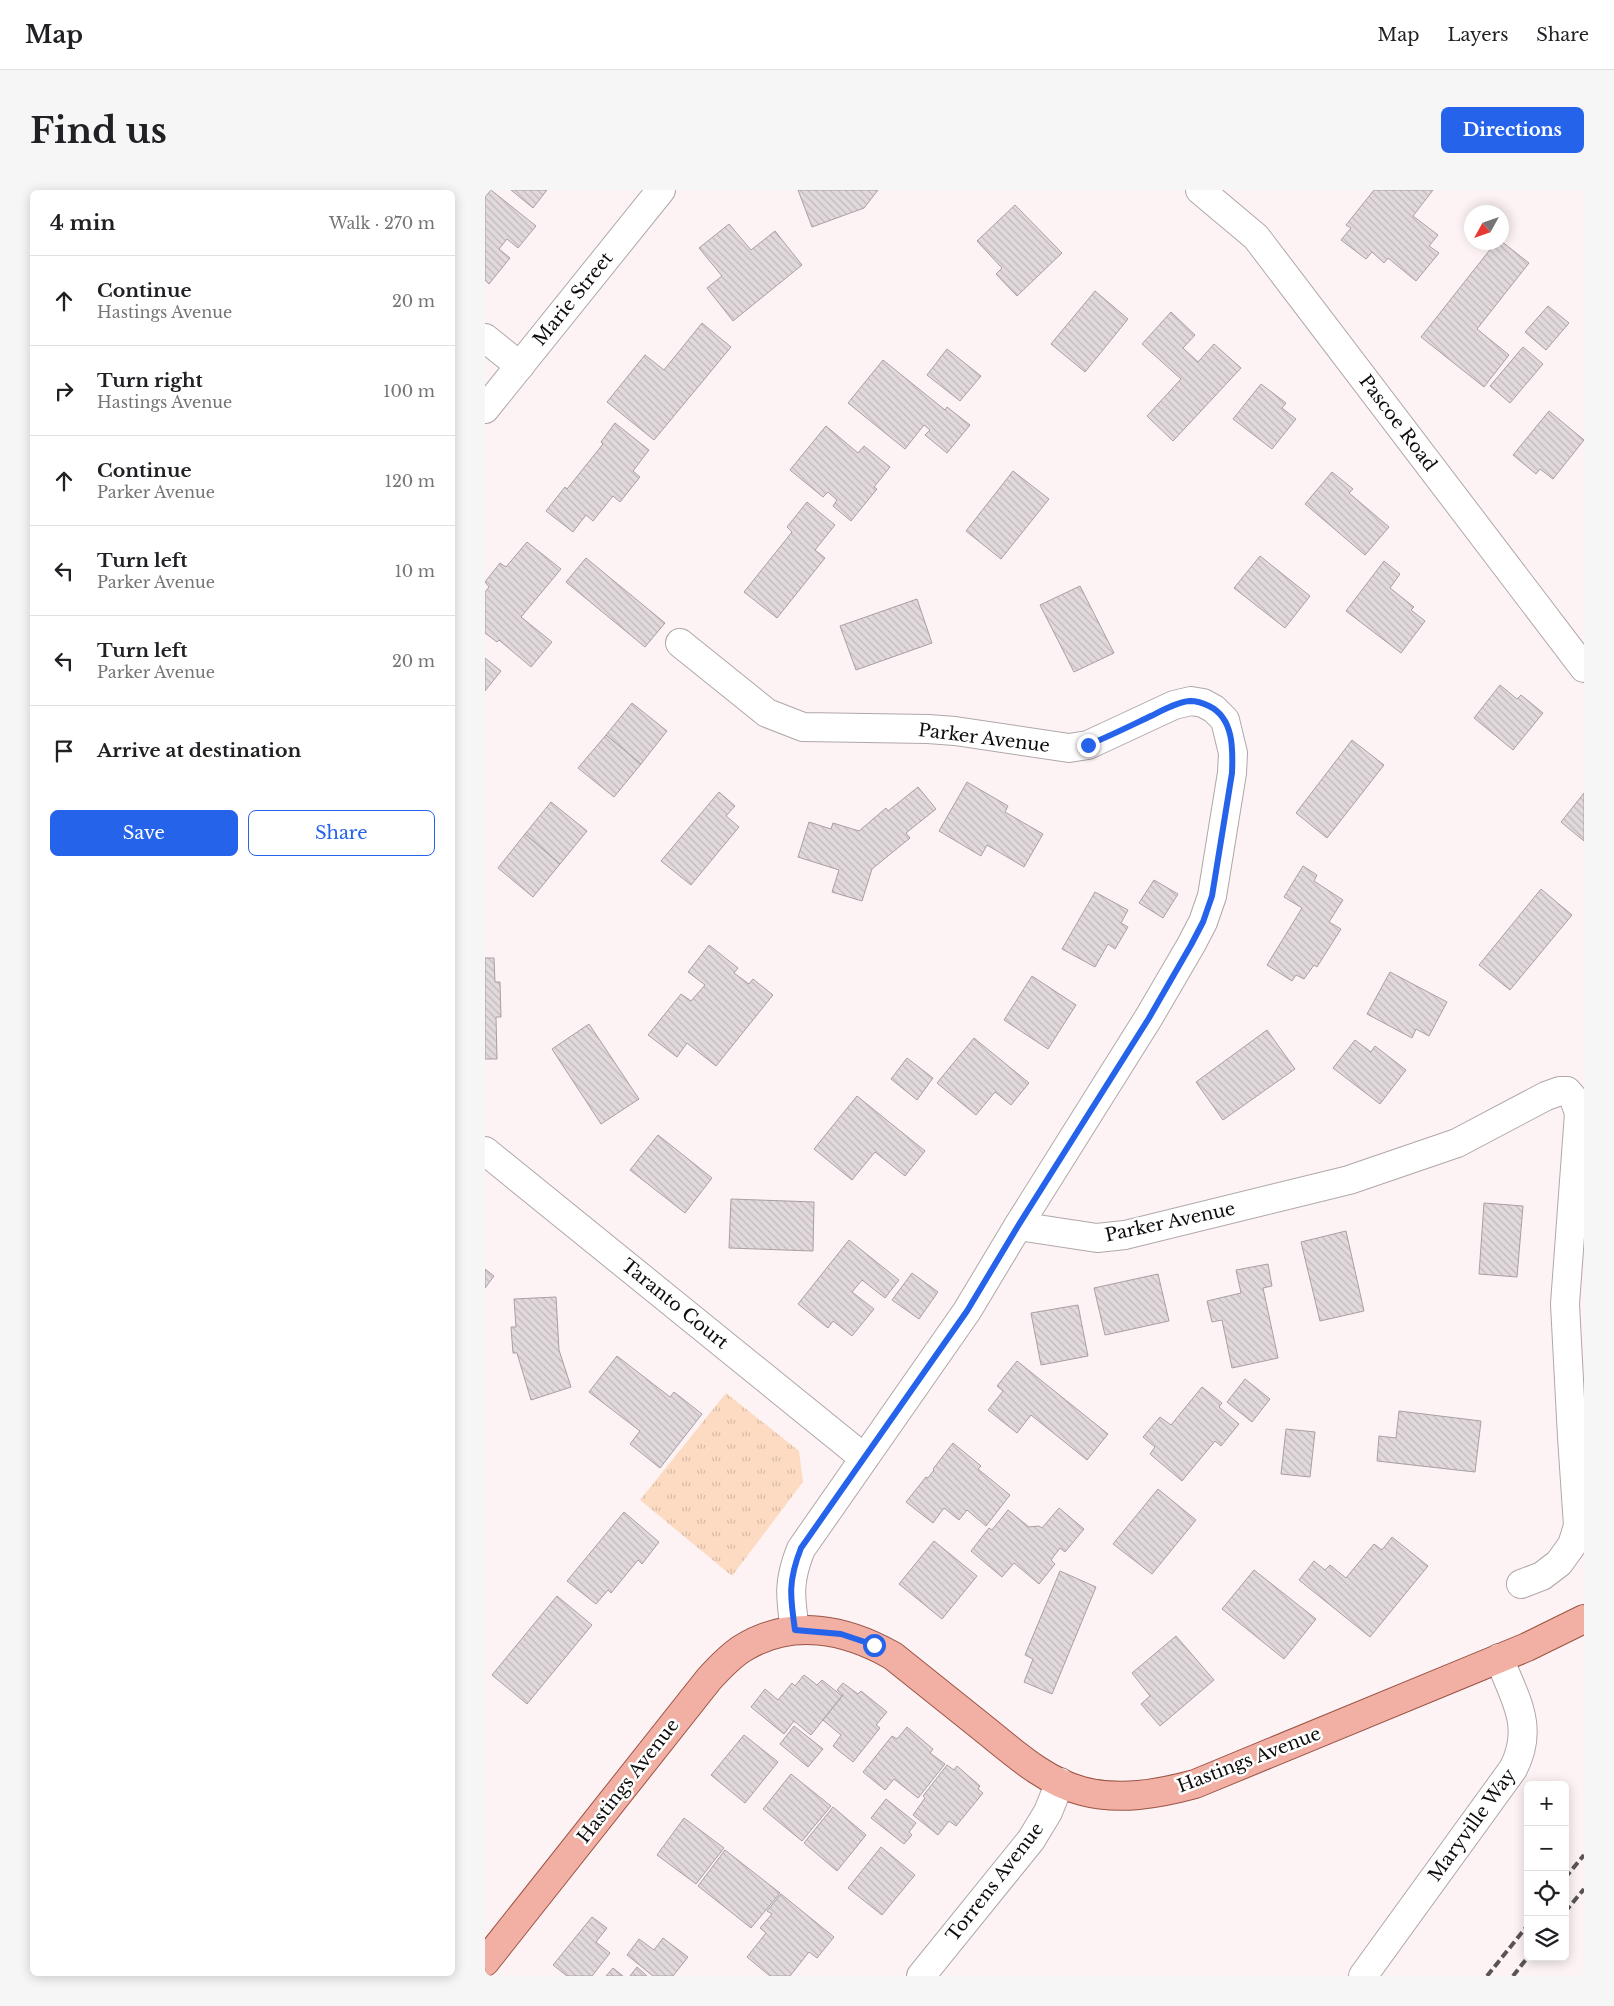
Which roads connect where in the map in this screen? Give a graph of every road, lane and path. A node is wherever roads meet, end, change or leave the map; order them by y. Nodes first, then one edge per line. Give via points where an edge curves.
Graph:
1 (661, 190) edge
2 (1199, 190) edge
3 (485, 338) edge
4 (520, 366) junction
5 (485, 409) edge
6 (680, 643) dead end
7 (1584, 668) edge
8 (485, 1151) edge
9 (1018, 1226) junction
10 (864, 1458) junction
11 (1521, 1584) dead end
12 (1584, 1619) edge
13 (795, 1630) junction
14 (1499, 1658) junction
15 (1060, 1782) junction
16 (485, 1962) edge
17 (921, 1976) edge
18 (1363, 1976) edge

1 - 4 street, Marie Street
2 - 7 street, Pascoe Road via 1255,237
3 - 4 street
4 - 5 street, Marie Street
6 - 9 street, Parker Avenue via 767,713 803,727 955,731 1069,748 1088,745 1174,705 1191,701 1214,709 1225,720 1233,753 1232,773 1217,872 1203,922 1149,1018
8 - 10 street, Taranto Court
9 - 10 street via 967,1311
9 - 11 street, Parker Avenue via 1097,1238 1133,1233 1349,1180 1457,1143 1546,1096 1567,1091 1575,1099 1579,1114 1565,1304 1578,1526 1572,1545 1559,1563 1542,1576
10 - 13 street via 801,1548 791,1586
12 - 14 main road, Hastings Avenue
13 - 15 main road, Hastings Avenue via 841,1634 867,1642 893,1656 1019,1757
13 - 16 main road, Hastings Avenue via 774,1634 741,1649 709,1679
14 - 15 main road, Hastings Avenue via 1195,1784 1165,1792 1105,1795 1081,1791
14 - 18 street, Maryville Way via 1523,1720 1524,1742 1520,1755
15 - 17 street, Torrens Avenue via 1048,1812 1031,1840

